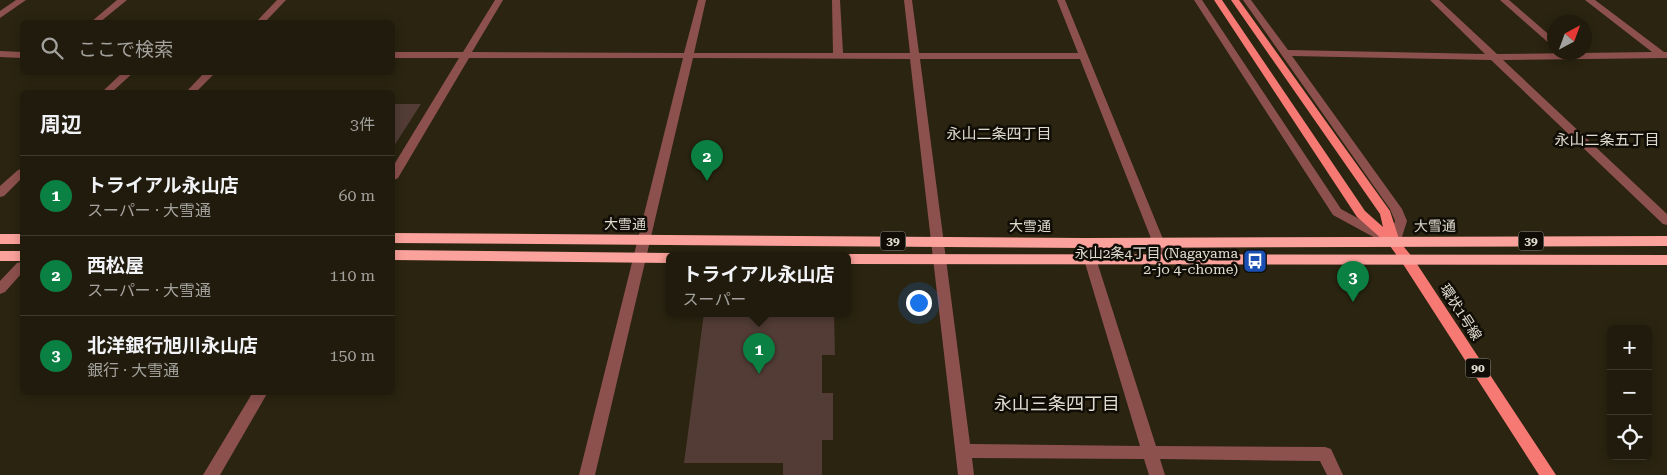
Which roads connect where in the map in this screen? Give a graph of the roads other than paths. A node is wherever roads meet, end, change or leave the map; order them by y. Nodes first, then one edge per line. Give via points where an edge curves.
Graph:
1 (22, 0) edge
2 (123, 0) edge
3 (282, 0) edge
4 (499, 0) edge
5 (702, 0) edge
6 (836, 0) edge
7 (908, 0) edge
8 (1061, 0) edge
9 (1198, 0) edge
10 (1218, 0) edge
11 (1235, 0) edge
12 (1247, 0) edge
13 (1434, 0) edge
14 (1504, 0) edge
15 (1589, 0) edge
16 (0, 15) edge
17 (98, 20) edge
18 (262, 20) edge
19 (1547, 37) edge
20 (1285, 53) junction
21 (0, 54) edge
22 (395, 54) edge
23 (467, 54) junction
24 (1547, 54) edge
25 (1592, 54) edge
26 (20, 55) edge
27 (690, 55) junction
28 (838, 55) junction
29 (916, 55) junction
30 (1664, 55) edge
31 (1084, 56) junction
32 (1494, 57) junction
33 (126, 75) edge
34 (207, 75) edge
35 (109, 90) edge
36 (193, 90) edge
37 (395, 173) edge
38 (20, 174) edge
39 (0, 193) edge
40 (1667, 221) edge
41 (20, 238) edge
42 (395, 238) edge
43 (0, 239) edge
44 (644, 240) junction
45 (1667, 241) edge
46 (937, 242) junction
47 (1394, 242) junction
48 (1085, 243) junction
49 (1158, 243) junction
50 (0, 256) edge
51 (20, 256) edge
52 (395, 256) edge
53 (640, 258) junction
54 (666, 258) edge
55 (851, 259) edge
56 (939, 260) junction
57 (1667, 260) edge
58 (1091, 261) junction
59 (1166, 261) junction
60 (1408, 261) junction
61 (20, 268) edge
62 (0, 289) edge
63 (260, 395) edge
64 (963, 451) junction
65 (1150, 451) junction
66 (211, 475) edge
67 (587, 475) edge
68 (966, 475) edge
69 (1157, 475) edge
70 (1335, 475) edge
71 (1548, 475) edge

1 - 16 street
2 - 17 street
3 - 18 street
4 - 23 street
5 - 27 street
6 - 28 street
7 - 29 street
8 - 31 street
9 - 47 street via 1337,212
10 - 47 main road, 環状1号線 / 90 via 1361,214
11 - 47 main road, 環状1号線 / 90 via 1386,214
12 - 20 street
13 - 32 street
14 - 19 street
15 - 30 street
20 - 32 street
20 - 47 street via 1396,209 1402,221
21 - 26 street
22 - 23 street
23 - 27 street
23 - 37 street
24 - 32 street
25 - 30 street
27 - 28 street
27 - 44 street
28 - 29 street
29 - 31 street
29 - 46 street
31 - 49 street
32 - 40 street
33 - 35 street
34 - 36 street
38 - 39 street
41 - 43 highway
42 - 44 highway, 大雪通 / 39
44 - 46 highway, 大雪通 / 39
44 - 53 street
45 - 47 highway, 大雪通 / 39
46 - 48 highway, 大雪通 / 39
46 - 56 street
47 - 49 highway, 大雪通 / 39
47 - 60 main road, 環状1号線 / 90
48 - 49 highway, 大雪通 / 39
48 - 58 street
49 - 59 street
50 - 51 highway
52 - 53 highway
53 - 54 highway
53 - 67 street
55 - 56 highway, 39
56 - 58 highway, 39
56 - 64 street
57 - 60 highway, 39
58 - 59 highway, 39
58 - 65 street
59 - 60 highway, 39
60 - 71 main road, 環状1号線 / 90
61 - 62 street
63 - 66 street
64 - 65 street
64 - 68 street
65 - 69 street
65 - 70 street via 1325,454

